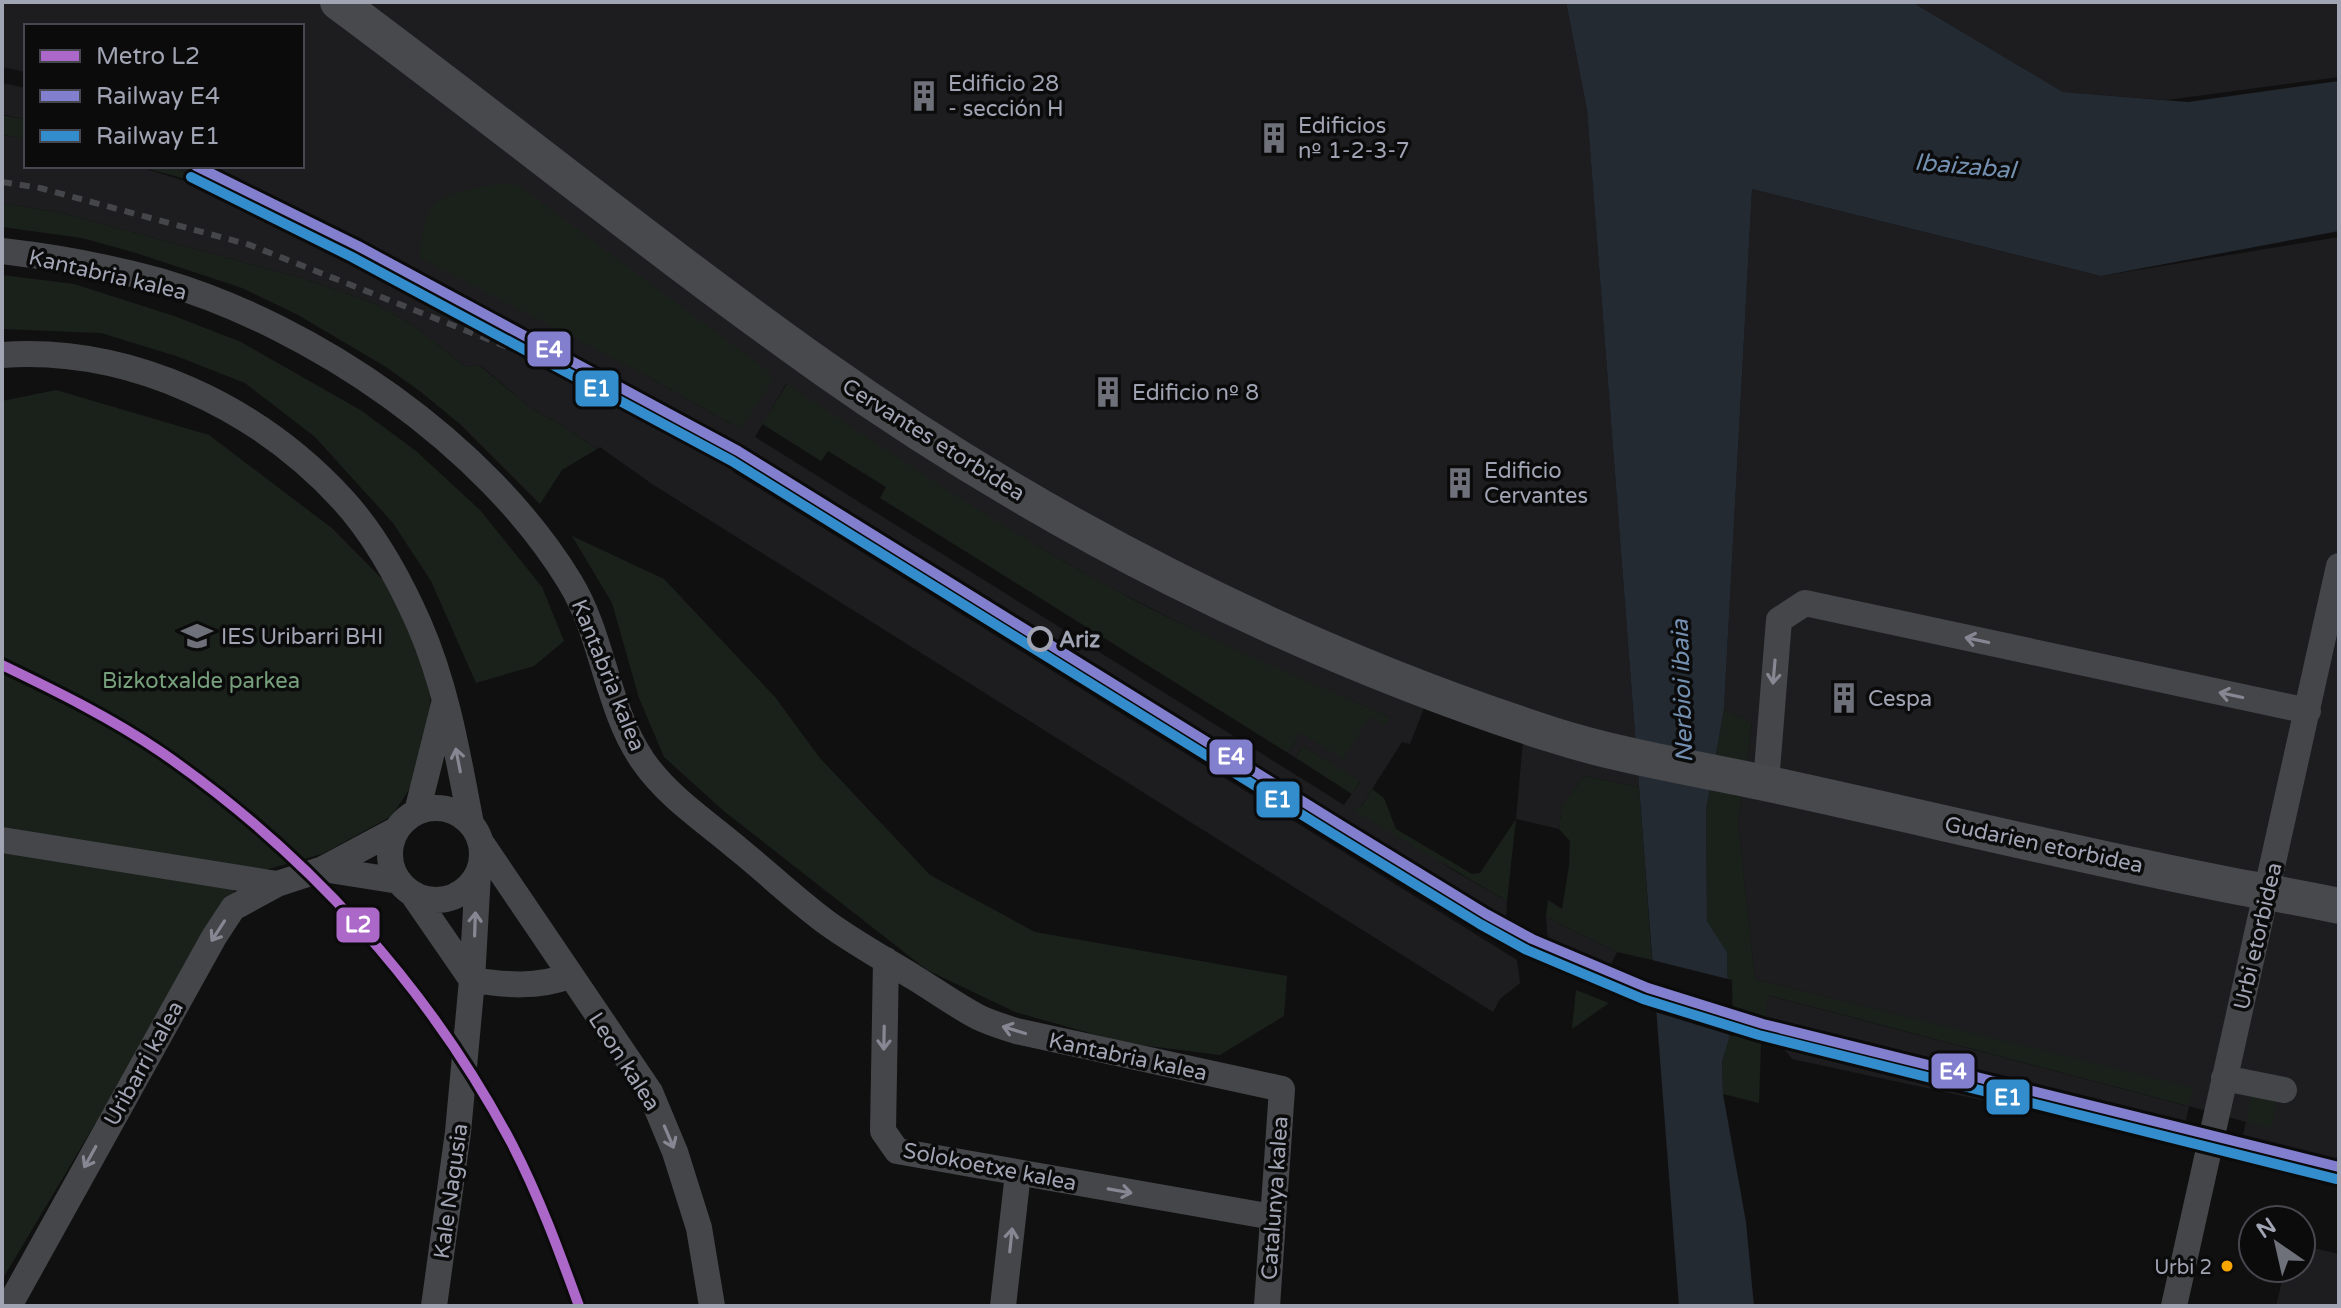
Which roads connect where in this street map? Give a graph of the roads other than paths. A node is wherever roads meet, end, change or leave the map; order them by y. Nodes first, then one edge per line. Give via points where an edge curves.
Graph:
1 (338, 2) edge
2 (2, 251) edge
3 (2, 355) edge
4 (2339, 566) edge
5 (446, 697) junction
6 (2308, 711) junction
7 (1758, 782) junction
8 (417, 812) junction
9 (396, 830) junction
10 (476, 833) junction
11 (2, 840) edge
12 (323, 869) junction
13 (478, 873) junction
14 (277, 884) junction
15 (406, 887) junction
16 (2268, 892) junction
17 (2339, 906) edge
18 (886, 960) junction
19 (569, 976) junction
20 (472, 980) junction
21 (2224, 1078) junction
22 (1282, 1089) joint
23 (2284, 1090) dead end
24 (1018, 1173) junction
25 (1273, 1217) junction
26 (9, 1306) edge
27 (434, 1306) edge
28 (712, 1306) edge
29 (1003, 1306) edge
30 (1267, 1306) edge
31 (2174, 1306) edge

1 - 7 street, Cervantes etorbidea via 825,369 1040,506 1184,584 1420,688 1602,749
2 - 18 street, Kantabria kalea via 160,281 215,301 314,348 405,407 494,485 554,557 585,610 633,743 667,792 829,924
3 - 5 street via 58,356 151,374 231,410 285,447 344,501 395,573
4 - 6 street, Urbi etorbidea
5 - 8 street
10 -> 5 street
6 -> 7 street via 1805,603 1779,620
6 - 16 street, Urbi etorbidea
7 - 16 street, Gudarien etorbidea
8 - 9 street
8 - 10 street via 446,809 460,814
9 - 12 street, Uribarri kalea
9 - 15 street via 392,869
10 - 13 street, Kale Nagusia via 482,857
10 - 19 street, Leon kalea
11 - 14 street
12 - 14 street, Uribarri kalea
12 - 15 street, Uribarri kalea
13 - 15 street via 457,894 442,899 427,899
20 -> 13 street, Kale Nagusia
14 -> 26 street, Uribarri kalea via 233,908 214,937
15 - 20 street
16 - 17 street, Gudarien etorbidea
16 - 21 street, Urbi etorbidea
22 -> 18 street, Kantabria kalea via 1016,1031 979,1017
18 -> 24 street, Solokoetxe kalea via 883,1131 897,1151
19 - 20 street via 511,986
19 -> 28 street, Leon kalea via 650,1092 699,1228
20 - 27 street, Kale Nagusia
21 - 23 street
21 - 31 street, Urbi etorbidea
22 - 25 street, Catalunya kalea
24 -> 25 street, Solokoetxe kalea
29 -> 24 street
25 - 30 street, Catalunya kalea

